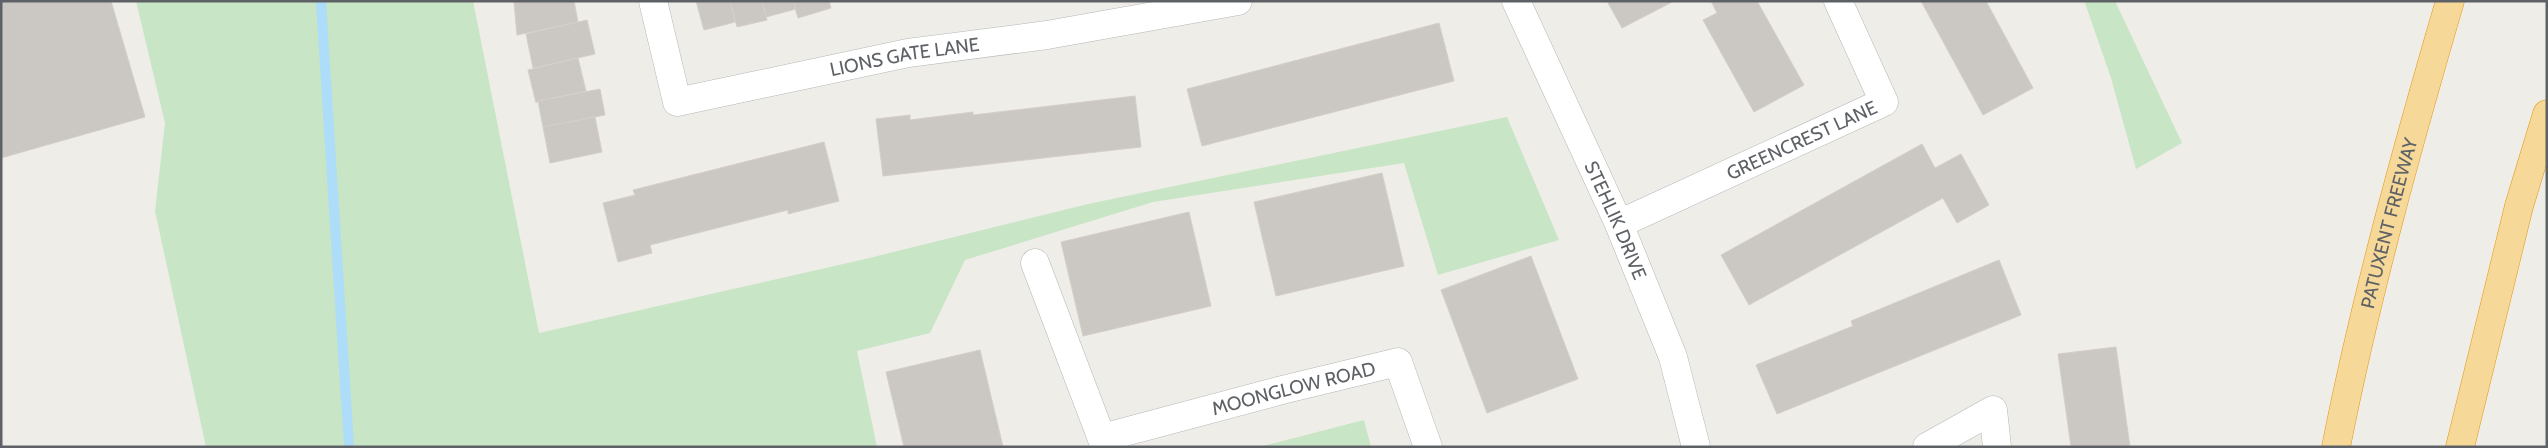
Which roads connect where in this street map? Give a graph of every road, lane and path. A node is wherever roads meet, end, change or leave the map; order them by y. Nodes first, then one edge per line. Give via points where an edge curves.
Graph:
1 (653, 1) edge
2 (1238, 1) edge
3 (1516, 1) edge
4 (1838, 1) edge
5 (2450, 1) edge
6 (2547, 114) edge
7 (1619, 224) junction
8 (1034, 263) dead end
9 (1104, 442) edge
10 (1428, 447) edge
11 (1696, 447) edge
12 (1927, 447) edge
13 (1997, 447) edge
14 (2336, 447) edge
15 (2460, 447) edge

1 - 2 street, LIONS GATE LANE via 677,102 908,53 1047,35
3 - 7 street, STEHLIK DRIVE
4 - 7 street, GREENCREST LANE via 1884,102
5 - 14 highway, PATUXENT FREEWAY via 2402,164
6 - 15 highway via 2519,206
7 - 11 street, STEHLIK DRIVE via 1673,357
8 - 9 street, MOONGLOW ROAD
9 - 10 street, MOONGLOW ROAD via 1282,390 1398,362
12 - 13 street via 1993,410

